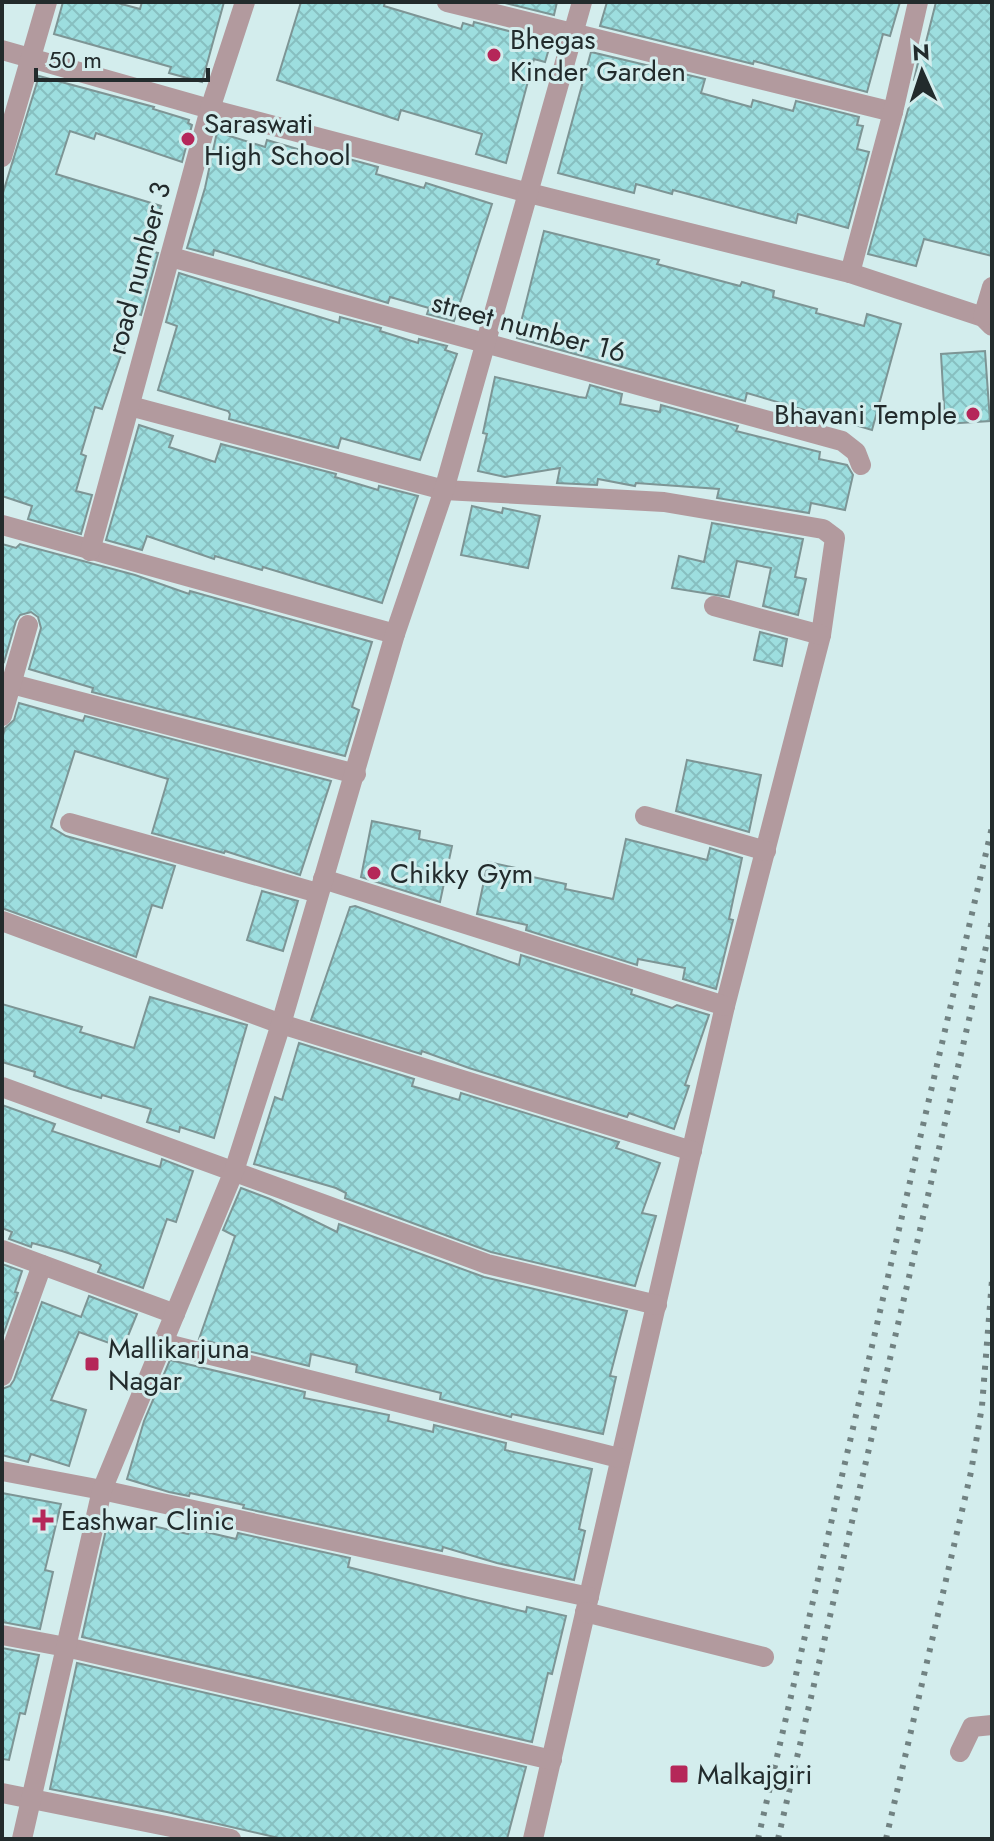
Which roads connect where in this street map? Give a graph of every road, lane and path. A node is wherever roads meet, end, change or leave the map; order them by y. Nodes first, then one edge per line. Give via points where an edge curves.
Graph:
1 (47, 2) edge
2 (245, 2) edge
3 (447, 2) edge
4 (582, 2) edge
5 (918, 2) edge
6 (574, 32) junction
7 (2, 50) edge
8 (31, 58) junction
9 (210, 109) junction
10 (893, 112) junction
11 (2, 157) edge
12 (529, 193) junction
13 (171, 257) junction
14 (850, 273) junction
15 (992, 287) edge
16 (988, 321) edge
17 (486, 344) junction
18 (130, 406) junction
19 (861, 465) dead end
20 (444, 490) junction
21 (2, 525) edge
22 (90, 551) junction
23 (714, 606) dead end
24 (28, 625) dead end
25 (395, 634) junction
26 (821, 635) junction
27 (12, 684) junction
28 (2, 716) edge
29 (356, 774) junction
30 (645, 816) dead end
31 (70, 823) dead end
32 (766, 851) junction
33 (321, 886) junction
34 (2, 921) edge
35 (725, 1006) junction
36 (281, 1024) junction
37 (2, 1087) edge
38 (692, 1151) junction
39 (234, 1171) junction
40 (2, 1250) edge
41 (42, 1265) junction
42 (657, 1305) junction
43 (175, 1314) junction
44 (163, 1343) junction
45 (2, 1376) edge
46 (619, 1458) junction
47 (2, 1471) edge
48 (102, 1490) junction
49 (587, 1604) junction
50 (2, 1635) edge
51 (66, 1647) junction
52 (764, 1657) dead end
53 (992, 1725) edge
54 (960, 1752) dead end
55 (552, 1760) junction
56 (2, 1793) edge
57 (31, 1798) junction
58 (22, 1839) edge
59 (231, 1839) edge
60 (533, 1839) edge

1 - 8 street
2 - 9 street, road number 3
3 - 6 street
4 - 6 street
5 - 10 street
6 - 10 street
6 - 12 street
7 - 8 street
8 - 9 street
8 - 11 street
9 - 12 street
9 - 13 street, road number 3
10 - 14 street
12 - 14 street
12 - 17 street
13 - 17 street, street number 16
13 - 18 street, road number 3
14 - 16 street
15 - 16 street
17 - 19 street, street number 16 via 842,441 856,452
17 - 20 street
18 - 20 street
18 - 22 street, road number 3
20 - 25 street
20 - 26 street via 664,502 823,529 835,543
21 - 22 street
22 - 25 street
23 - 26 street
24 - 27 street
25 - 29 street
26 - 32 street
27 - 28 street
27 - 29 street
29 - 33 street
30 - 32 street
31 - 33 street
32 - 35 street
33 - 35 street
33 - 36 street
34 - 36 street
35 - 38 street
36 - 38 street
36 - 39 street
37 - 39 street
38 - 42 street
39 - 42 street via 487,1264
39 - 43 street
40 - 41 street
41 - 43 street
41 - 45 street
42 - 46 street
43 - 44 street
44 - 46 street
44 - 48 street
46 - 49 street
47 - 48 street
48 - 49 street
48 - 51 street
49 - 52 street
49 - 55 street
50 - 51 street
51 - 55 street
51 - 57 street
53 - 54 street via 972,1727
55 - 60 street
56 - 57 street
57 - 58 street
57 - 59 street

